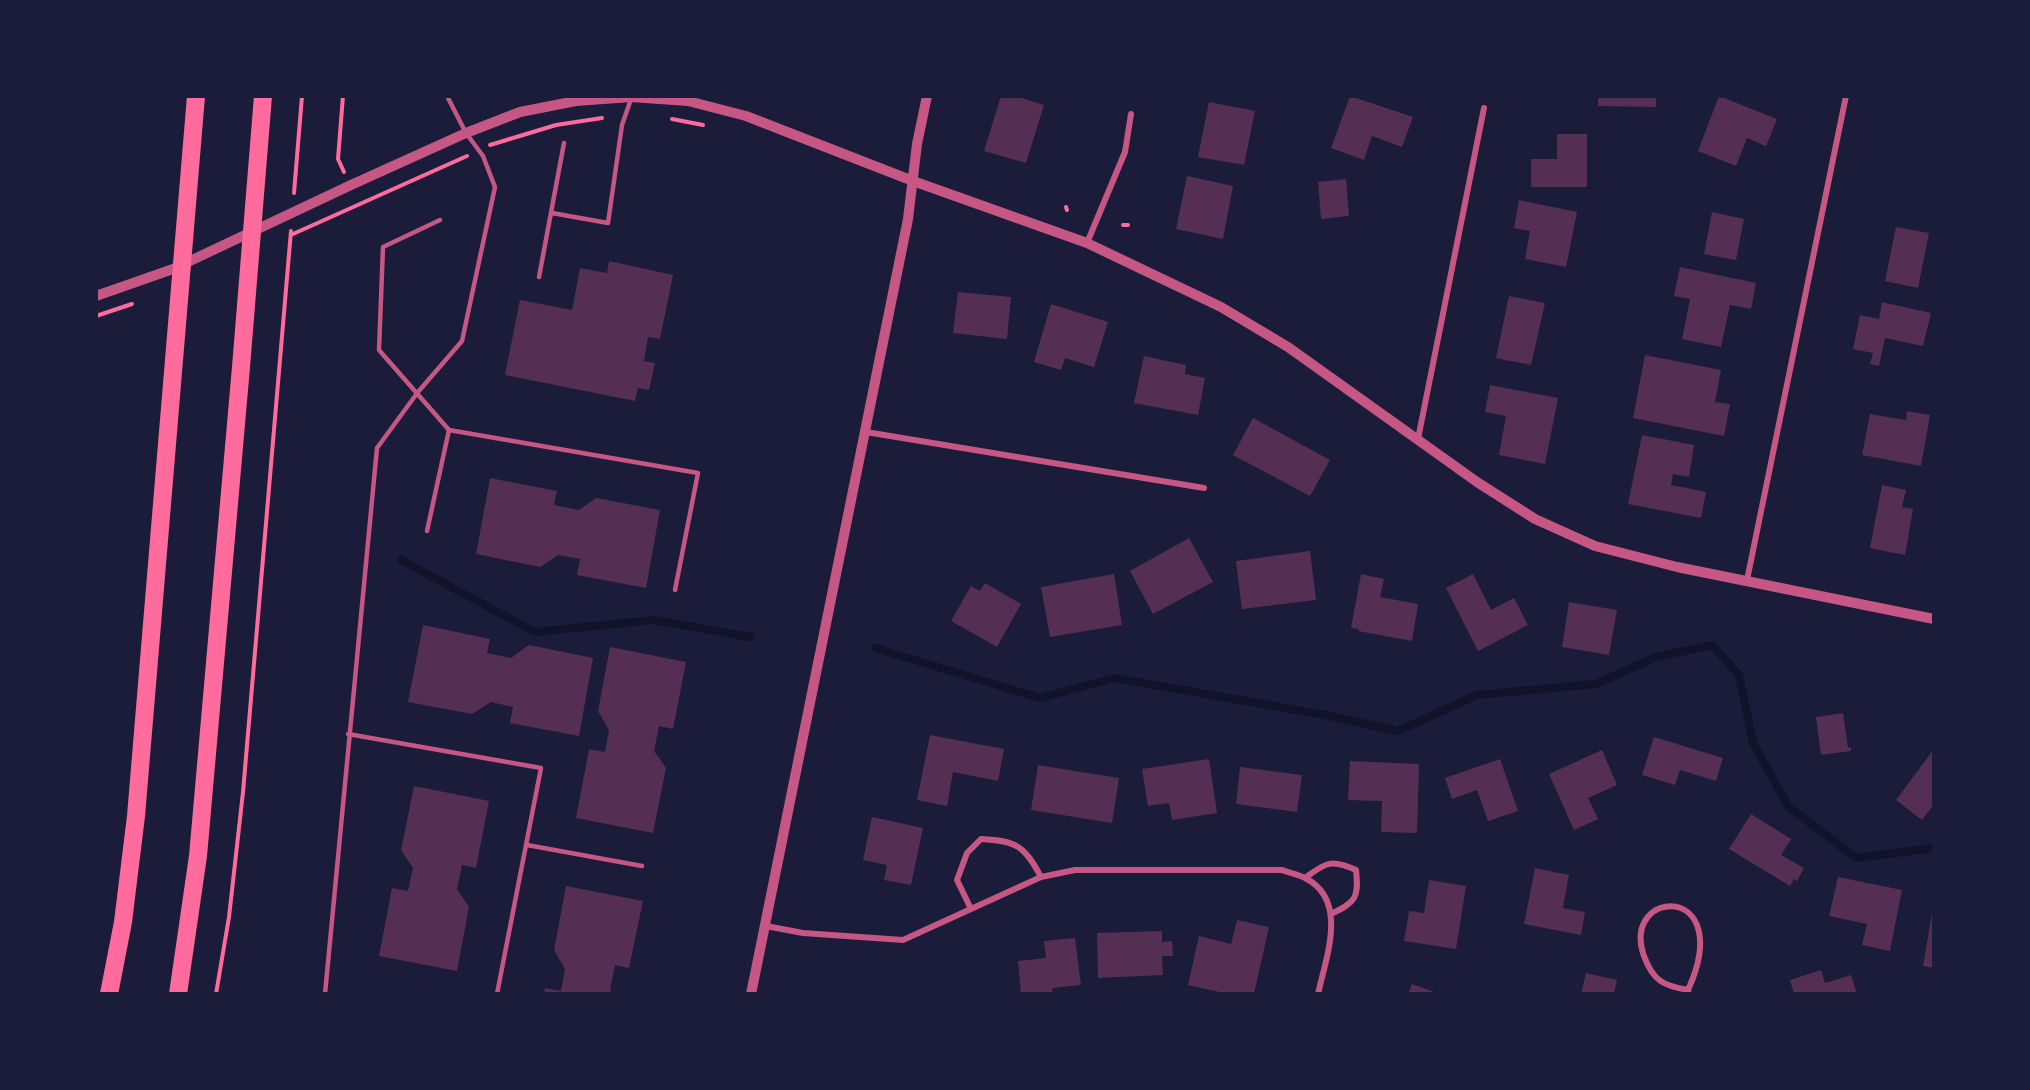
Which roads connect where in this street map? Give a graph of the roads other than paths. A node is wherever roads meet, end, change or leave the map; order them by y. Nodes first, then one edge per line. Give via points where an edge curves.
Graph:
1 (196, 96) edge
2 (263, 96) edge
3 (447, 96) edge
4 (632, 96) edge
5 (927, 96) edge
6 (1846, 96) edge
7 (1484, 108) dead end
8 (1131, 114) dead end
9 (466, 133) junction
10 (564, 143) dead end
11 (913, 181) junction
12 (552, 213) junction
13 (440, 219) dead end
14 (1087, 243) junction
15 (539, 277) dead end
16 (96, 296) edge
17 (418, 392) junction
18 (449, 430) junction
19 (866, 432) junction
20 (1417, 441) junction
21 (1204, 488) dead end
22 (427, 531) dead end
23 (1747, 580) junction
24 (675, 591) dead end
25 (1934, 619) edge
26 (348, 734) junction
27 (527, 845) junction
28 (642, 866) dead end
29 (1041, 877) junction
30 (1305, 878) junction
31 (971, 909) junction
32 (1331, 914) junction
33 (766, 926) junction
34 (1689, 992) edge
35 (109, 994) edge
36 (178, 994) edge
37 (327, 994) edge
38 (497, 994) edge
39 (751, 994) edge
40 (1318, 994) edge

1 - 35 highway via 136,816 123,922
2 - 36 highway via 198,856
3 - 9 lane
4 - 9 street via 520,112
4 - 11 street via 688,101 746,116
4 - 12 lane via 625,116 608,223
5 - 11 street
6 - 23 street
7 - 20 street
8 - 14 street via 1125,152
9 - 16 street via 173,269
9 - 17 lane via 483,156 495,187 462,341
10 - 12 lane
11 - 14 street
11 - 19 street
12 - 15 lane
13 - 17 lane via 383,247 380,350
14 - 20 street via 1221,306 1288,347
17 - 18 lane
17 - 26 lane via 377,448
18 - 22 lane
18 - 24 lane via 698,473
19 - 21 street
19 - 33 street
20 - 23 street via 1535,519 1595,546
23 - 25 street
26 - 27 lane via 541,768
26 - 37 lane
27 - 28 lane
27 - 38 lane
29 - 30 street via 1075,870 1282,870
29 - 31 street
29 - 31 street via 1030,856 1008,840 981,839 967,853 957,880
30 - 32 street via 1323,892
30 - 32 street via 1322,865 1339,862 1356,870 1358,889 1350,905
31 - 33 street via 903,940 803,933
32 - 40 street via 1331,939
33 - 39 street
34 - 34 street via 1700,952 1699,927 1685,909 1660,907 1644,922 1641,933 1647,966 1668,986

